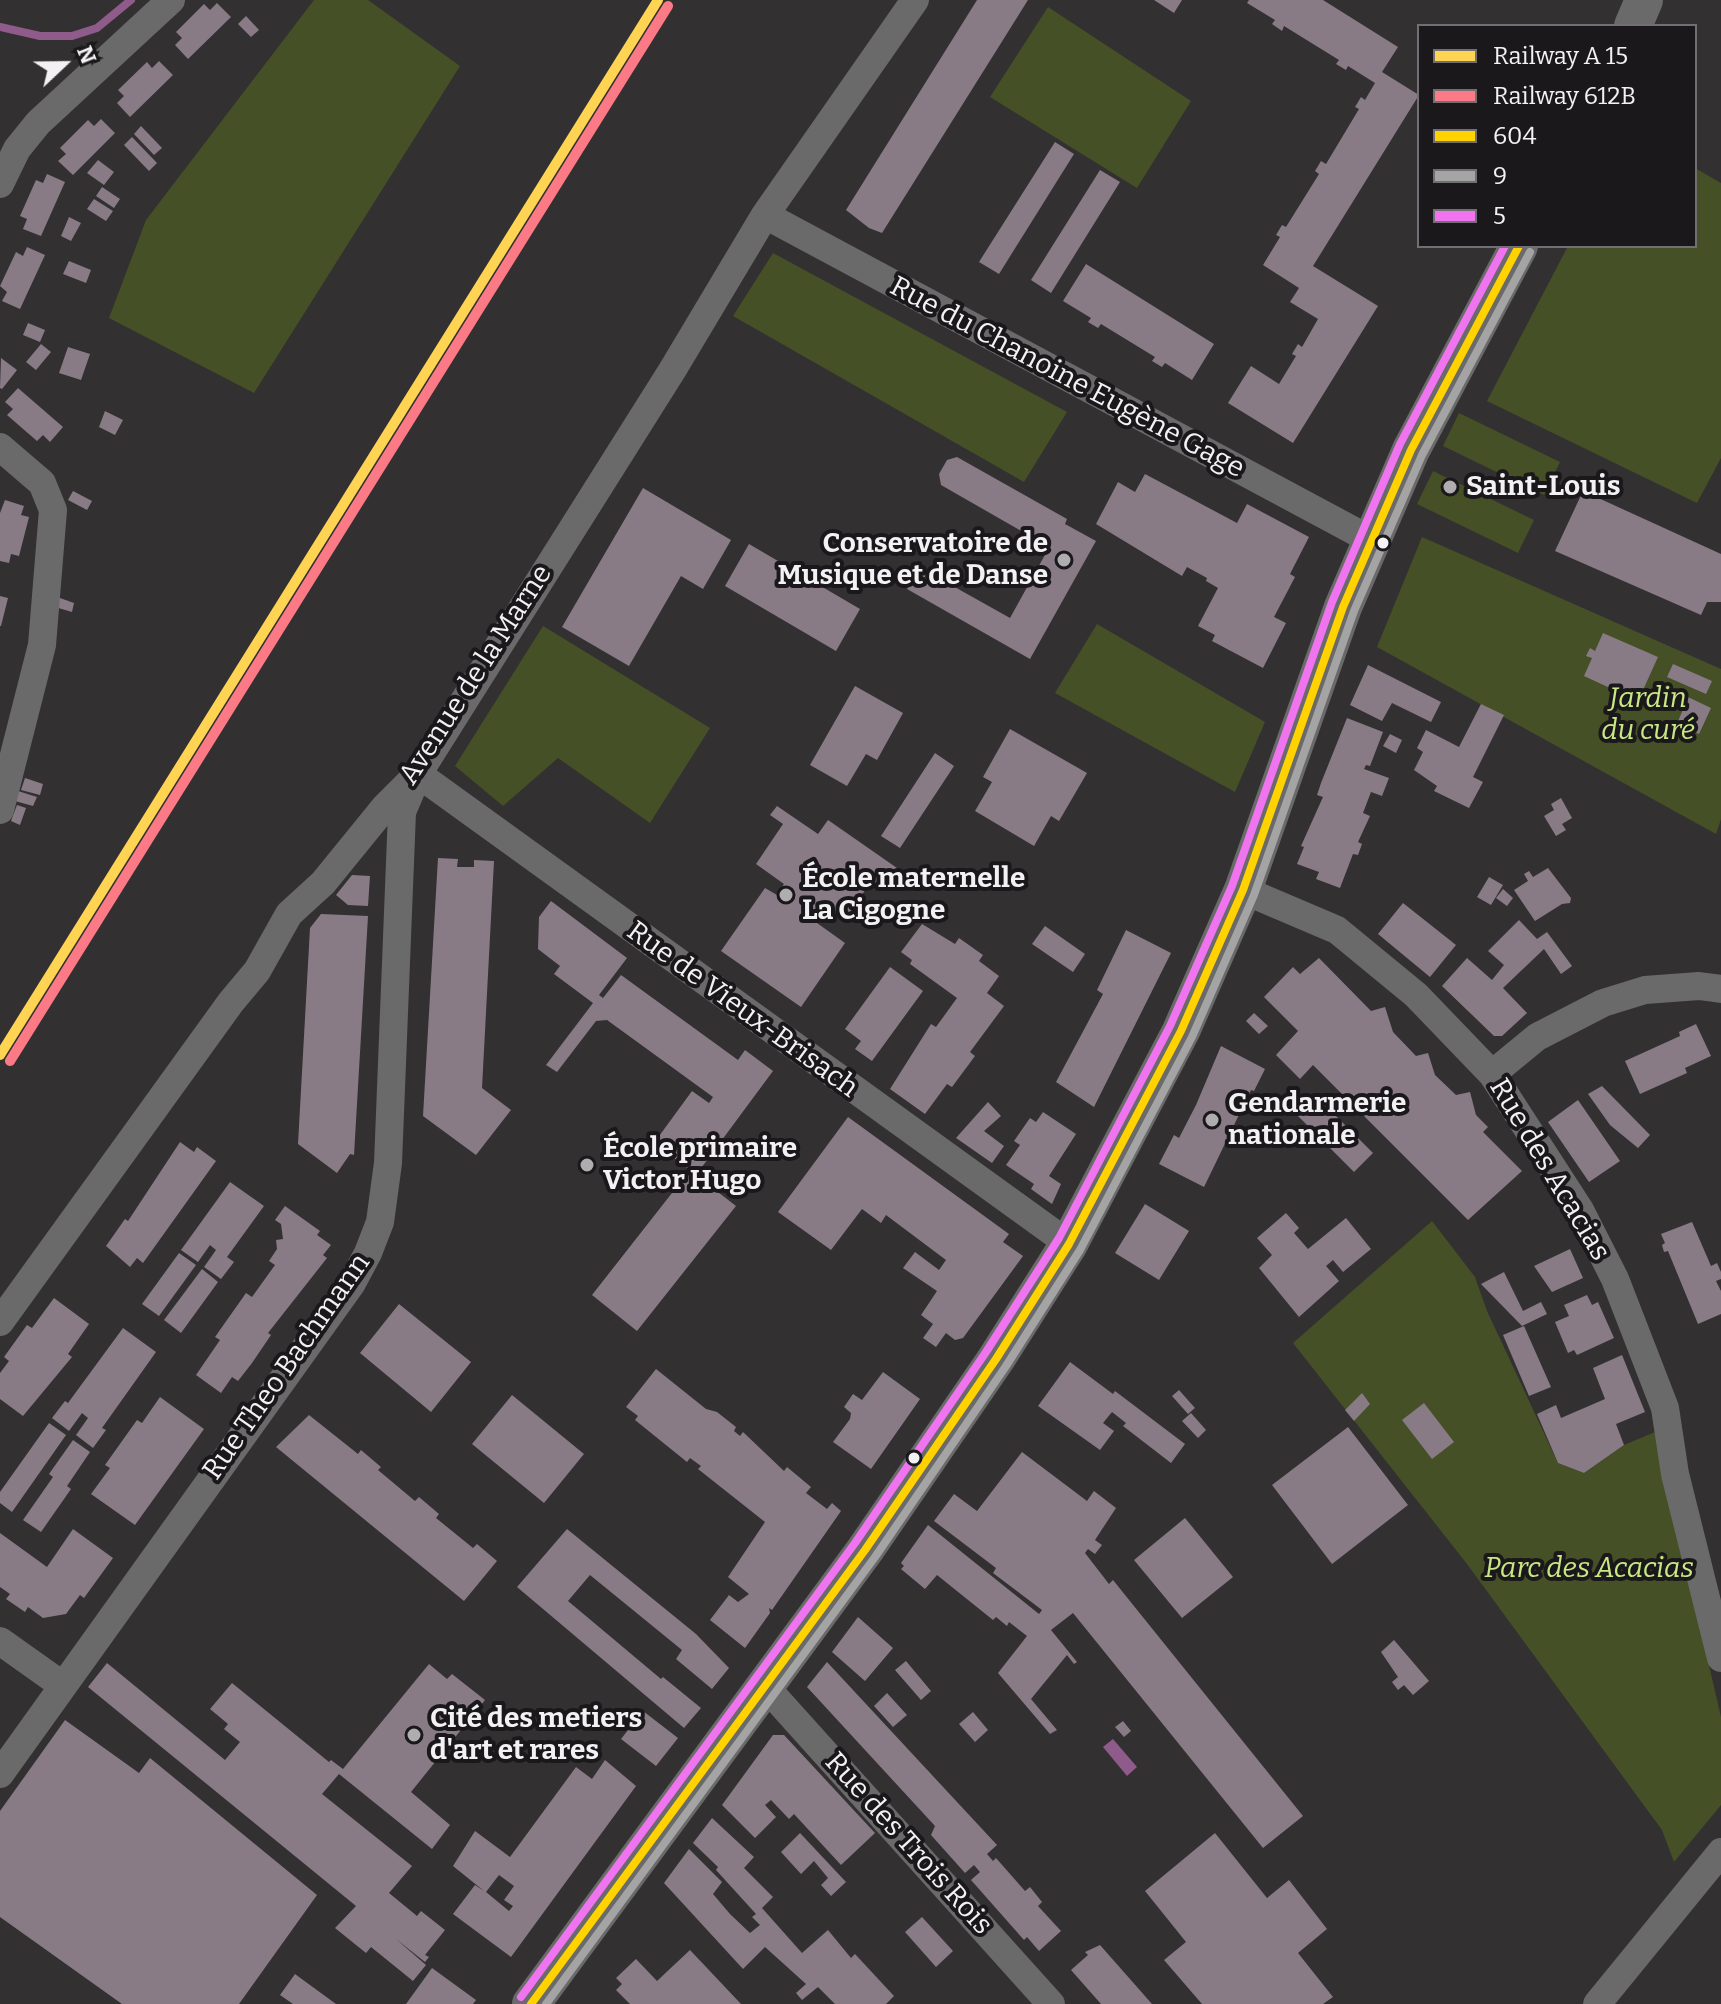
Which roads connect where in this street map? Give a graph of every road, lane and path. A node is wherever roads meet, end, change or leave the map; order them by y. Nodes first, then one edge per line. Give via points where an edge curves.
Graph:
1 (171, 0) edge
2 (915, 0) edge
3 (1644, 0) edge
4 (1634, 24) edge
5 (0, 184) edge
6 (765, 215) junction
7 (1518, 248) edge
8 (0, 447) edge
9 (1371, 540) junction
10 (418, 774) junction
11 (0, 810) edge
12 (356, 843) junction
13 (401, 849) junction
14 (1243, 890) junction
15 (1721, 989) edge
16 (1492, 1074) junction
17 (1069, 1244) junction
18 (0, 1322) edge
19 (0, 1641) edge
20 (1721, 1658) edge
21 (62, 1685) junction
22 (764, 1685) junction
23 (0, 1774) edge
24 (1721, 1852) edge
25 (531, 2004) edge
26 (1051, 2004) edge
27 (1597, 2004) edge

1 - 5 street via 17,149
2 - 6 street, Avenue de la Marne
3 - 4 main road
6 - 9 street, Rue du Chanoine Eugène Gage
6 - 10 street, Avenue de la Marne
7 - 9 main road via 1411,450
8 - 11 street via 42,483 53,510 42,645
9 - 14 main road
10 - 12 street, Avenue de la Marne
10 - 13 street, Rue Theo Bachmann via 402,812
10 - 17 street, Rue de Vieux-Brisach
12 - 13 street
12 - 18 street, Avenue de la Marne via 289,914 257,971
13 - 21 street, Rue Theo Bachmann via 388,1163 380,1222 352,1283
14 - 16 street, Rue des Acacias via 1337,930 1416,995
14 - 17 main road via 1181,1031
15 - 16 street via 1645,990 1603,1003 1537,1037
16 - 20 street, Rue des Acacias via 1580,1210 1615,1279 1665,1408 1675,1474
17 - 22 main road via 901,1498
19 - 21 street
21 - 23 street, Rue Theo Bachmann
22 - 25 main road
22 - 26 street, Rue des Trois Rois
24 - 27 street

